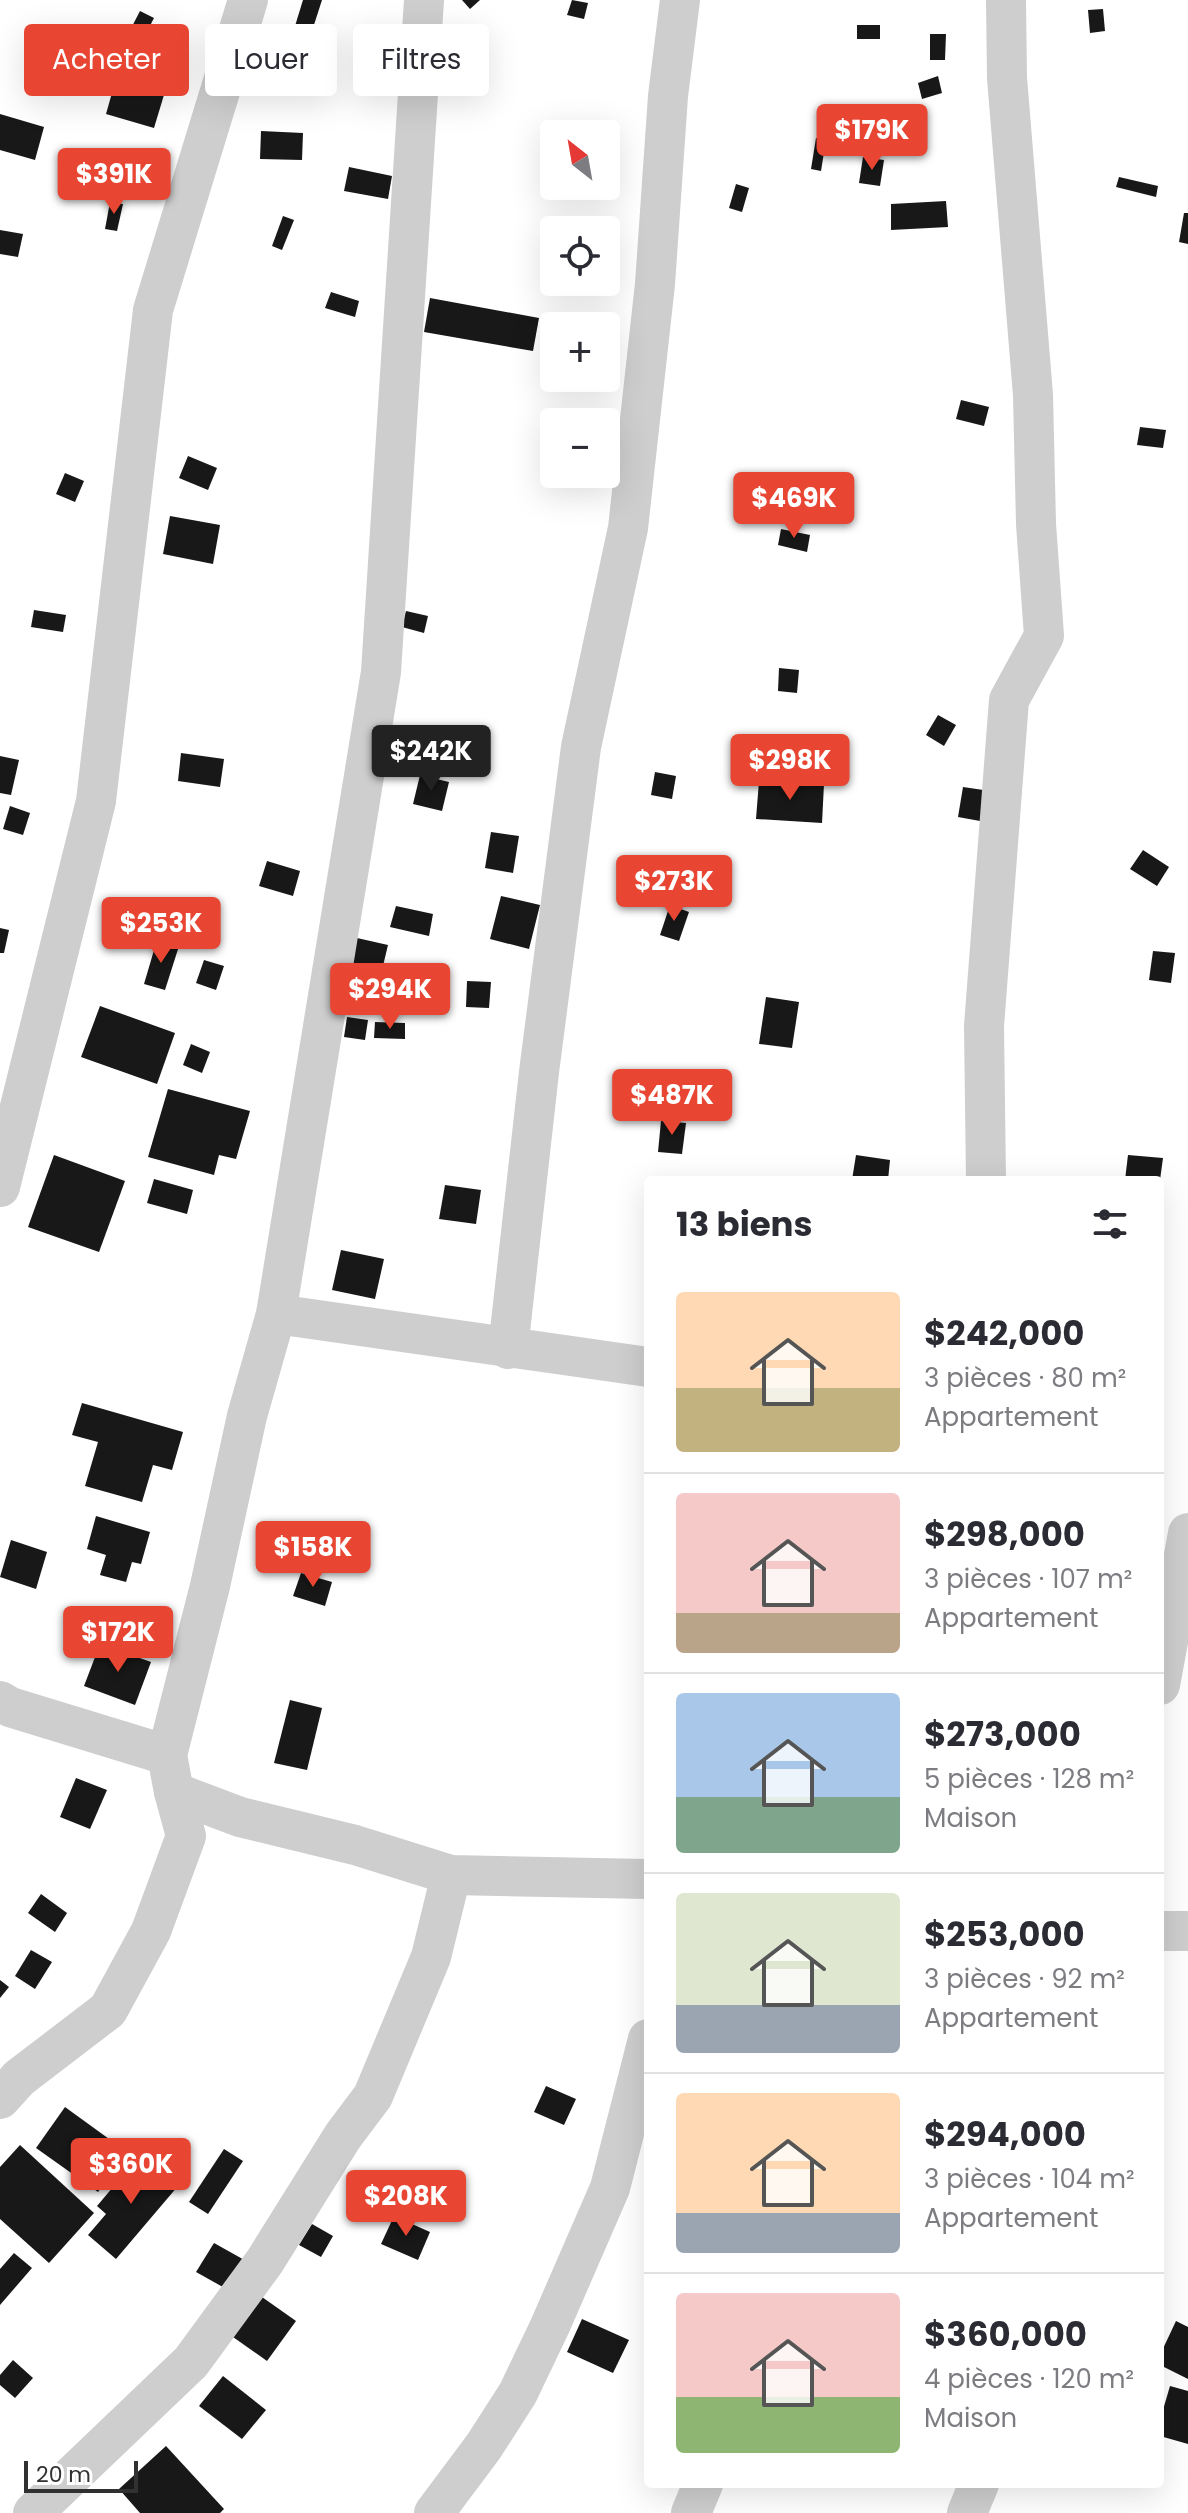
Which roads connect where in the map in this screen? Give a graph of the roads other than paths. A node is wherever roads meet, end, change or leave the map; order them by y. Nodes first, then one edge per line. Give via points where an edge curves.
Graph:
1 (248, 0) edge
2 (424, 0) edge
3 (680, 0) edge
4 (1006, 0) edge
5 (986, 1176) edge
6 (0, 1187) edge
7 (276, 1314) junction
8 (508, 1349) junction
9 (644, 1366) edge
10 (1188, 1533) edge
11 (1164, 1663) edge
12 (0, 1701) edge
13 (170, 1773) junction
14 (451, 1875) junction
15 (644, 1879) edge
16 (1164, 1931) edge
17 (1188, 1931) edge
18 (644, 2055) edge
19 (0, 2099) edge
20 (701, 2488) edge
21 (977, 2488) edge
22 (33, 2513) edge
23 (434, 2513) edge
24 (691, 2513) edge
25 (967, 2513) edge

1 - 6 street via 153,310 96,801
2 - 7 street via 381,672
3 - 8 street via 628,528 581,747
4 - 5 street via 1044,636 1009,700 984,1026
7 - 8 street
7 - 13 street via 247,1416
8 - 9 street
10 - 11 street
12 - 13 street
13 - 14 street via 240,1817
13 - 19 street via 186,1836 151,1931 108,2010 19,2078
14 - 15 street
14 - 22 street via 431,1957 373,2096 265,2261 191,2362
16 - 17 street
18 - 23 street via 610,2188 550,2326 518,2393
20 - 24 street
21 - 25 street

